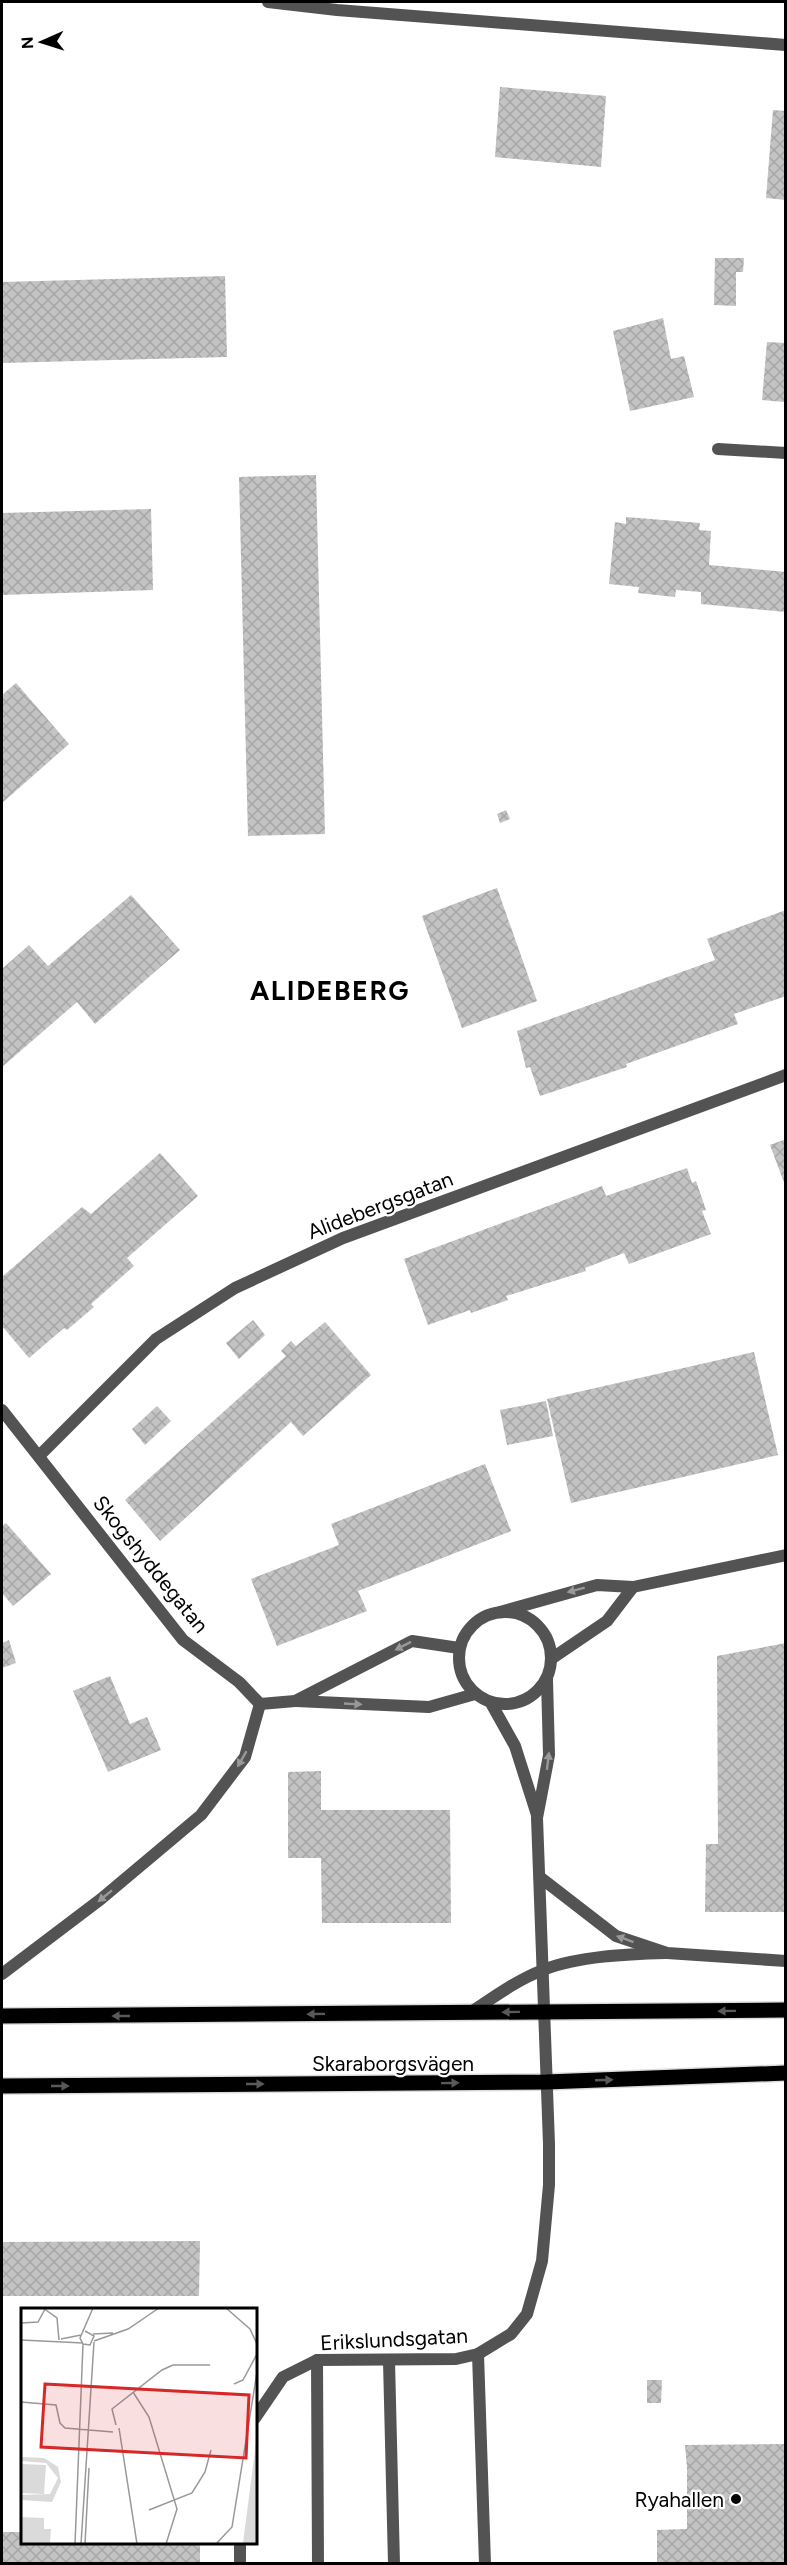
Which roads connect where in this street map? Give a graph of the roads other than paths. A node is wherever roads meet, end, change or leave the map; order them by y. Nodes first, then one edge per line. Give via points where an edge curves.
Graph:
1 (268, 2) edge
2 (786, 45) edge
3 (718, 449) dead end
4 (786, 453) edge
5 (786, 1075) edge
6 (2, 1410) edge
7 (39, 1456) junction
8 (786, 1555) edge
9 (633, 1587) junction
10 (500, 1612) junction
11 (459, 1648) junction
12 (551, 1659) junction
13 (547, 1680) junction
14 (475, 1694) junction
15 (295, 1701) junction
16 (491, 1703) junction
17 (260, 1704) junction
18 (537, 1818) junction
19 (541, 1878) junction
20 (668, 1953) junction
21 (786, 1961) edge
22 (543, 1970) junction
23 (2, 1974) edge
24 (786, 2010) edge
25 (545, 2011) junction
26 (471, 2012) junction
27 (2, 2016) edge
28 (786, 2073) edge
29 (546, 2082) junction
30 (2, 2086) edge
31 (478, 2354) junction
32 (317, 2360) junction
33 (389, 2361) junction
34 (256, 2417) edge
35 (240, 2544) edge
36 (240, 2564) edge
37 (318, 2564) edge
38 (394, 2564) edge
39 (485, 2564) edge

1 - 2 street
3 - 4 street
5 - 7 street, Alidebergsgatan via 343,1239 235,1288 156,1339
6 - 7 street, Skogshyddegatan
7 - 17 street, Skogshyddegatan via 183,1640 239,1682
8 - 9 street
9 -> 10 street via 597,1585
9 - 12 street via 607,1621
10 - 11 street via 478,1620
10 - 12 street via 530,1619 542,1630
11 - 14 street via 459,1665
11 -> 15 street via 412,1641
12 - 13 street
13 - 16 street via 537,1693 523,1701
18 -> 13 street via 549,1755
15 -> 14 street via 429,1707
14 - 16 street
15 - 17 street
16 - 18 street via 515,1746
17 -> 23 street via 245,1757 201,1815
18 - 19 street, Erikslundsgatan
20 -> 19 street via 616,1936
19 - 22 street, Erikslundsgatan
20 - 21 street
20 - 22 street via 615,1957
22 - 25 street, Erikslundsgatan
22 - 26 street
24 -> 25 main road
25 -> 26 main road
25 - 29 street, Erikslundsgatan
26 -> 27 main road
29 -> 28 main road, Skaraborgsvägen
30 -> 29 main road, Skaraborgsvägen
29 - 31 street, Erikslundsgatan via 549,2185 537,2282 527,2314 511,2334
31 - 33 street, Erikslundsgatan via 456,2359
31 - 39 street
32 - 33 street, Erikslundsgatan
32 - 34 street, Erikslundsgatan via 283,2378
32 - 37 street
33 - 38 street
35 - 36 street

